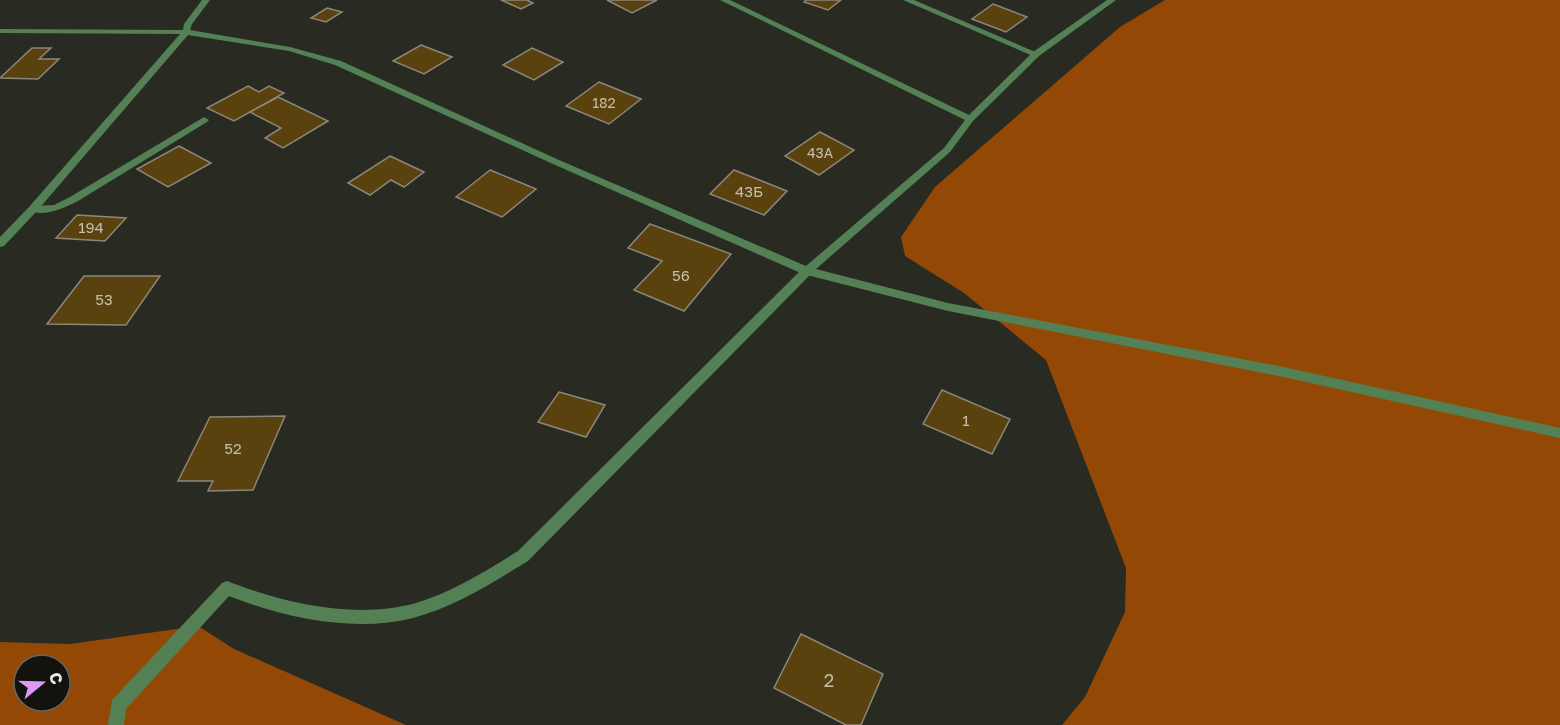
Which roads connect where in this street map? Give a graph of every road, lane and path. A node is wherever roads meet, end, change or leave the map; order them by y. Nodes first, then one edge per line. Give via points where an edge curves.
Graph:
1 (206, 0) edge
2 (724, 0) edge
3 (907, 0) edge
4 (1112, 0) edge
5 (0, 31) edge
6 (186, 32) junction
7 (1036, 54) junction
8 (970, 119) junction
9 (204, 120) dead end
10 (33, 209) junction
11 (0, 243) edge
12 (807, 271) junction
13 (1560, 433) edge
14 (116, 725) edge

1 - 6 street
2 - 8 street
3 - 7 street
4 - 7 street
5 - 6 street
6 - 10 street
6 - 12 street via 290,49 338,63
7 - 8 street
8 - 12 street via 947,150
9 - 10 street via 74,199 56,208
10 - 11 street
12 - 13 street via 948,307 1279,371
12 - 14 street via 523,556 482,581 397,614 362,615 274,605 227,588 117,706

